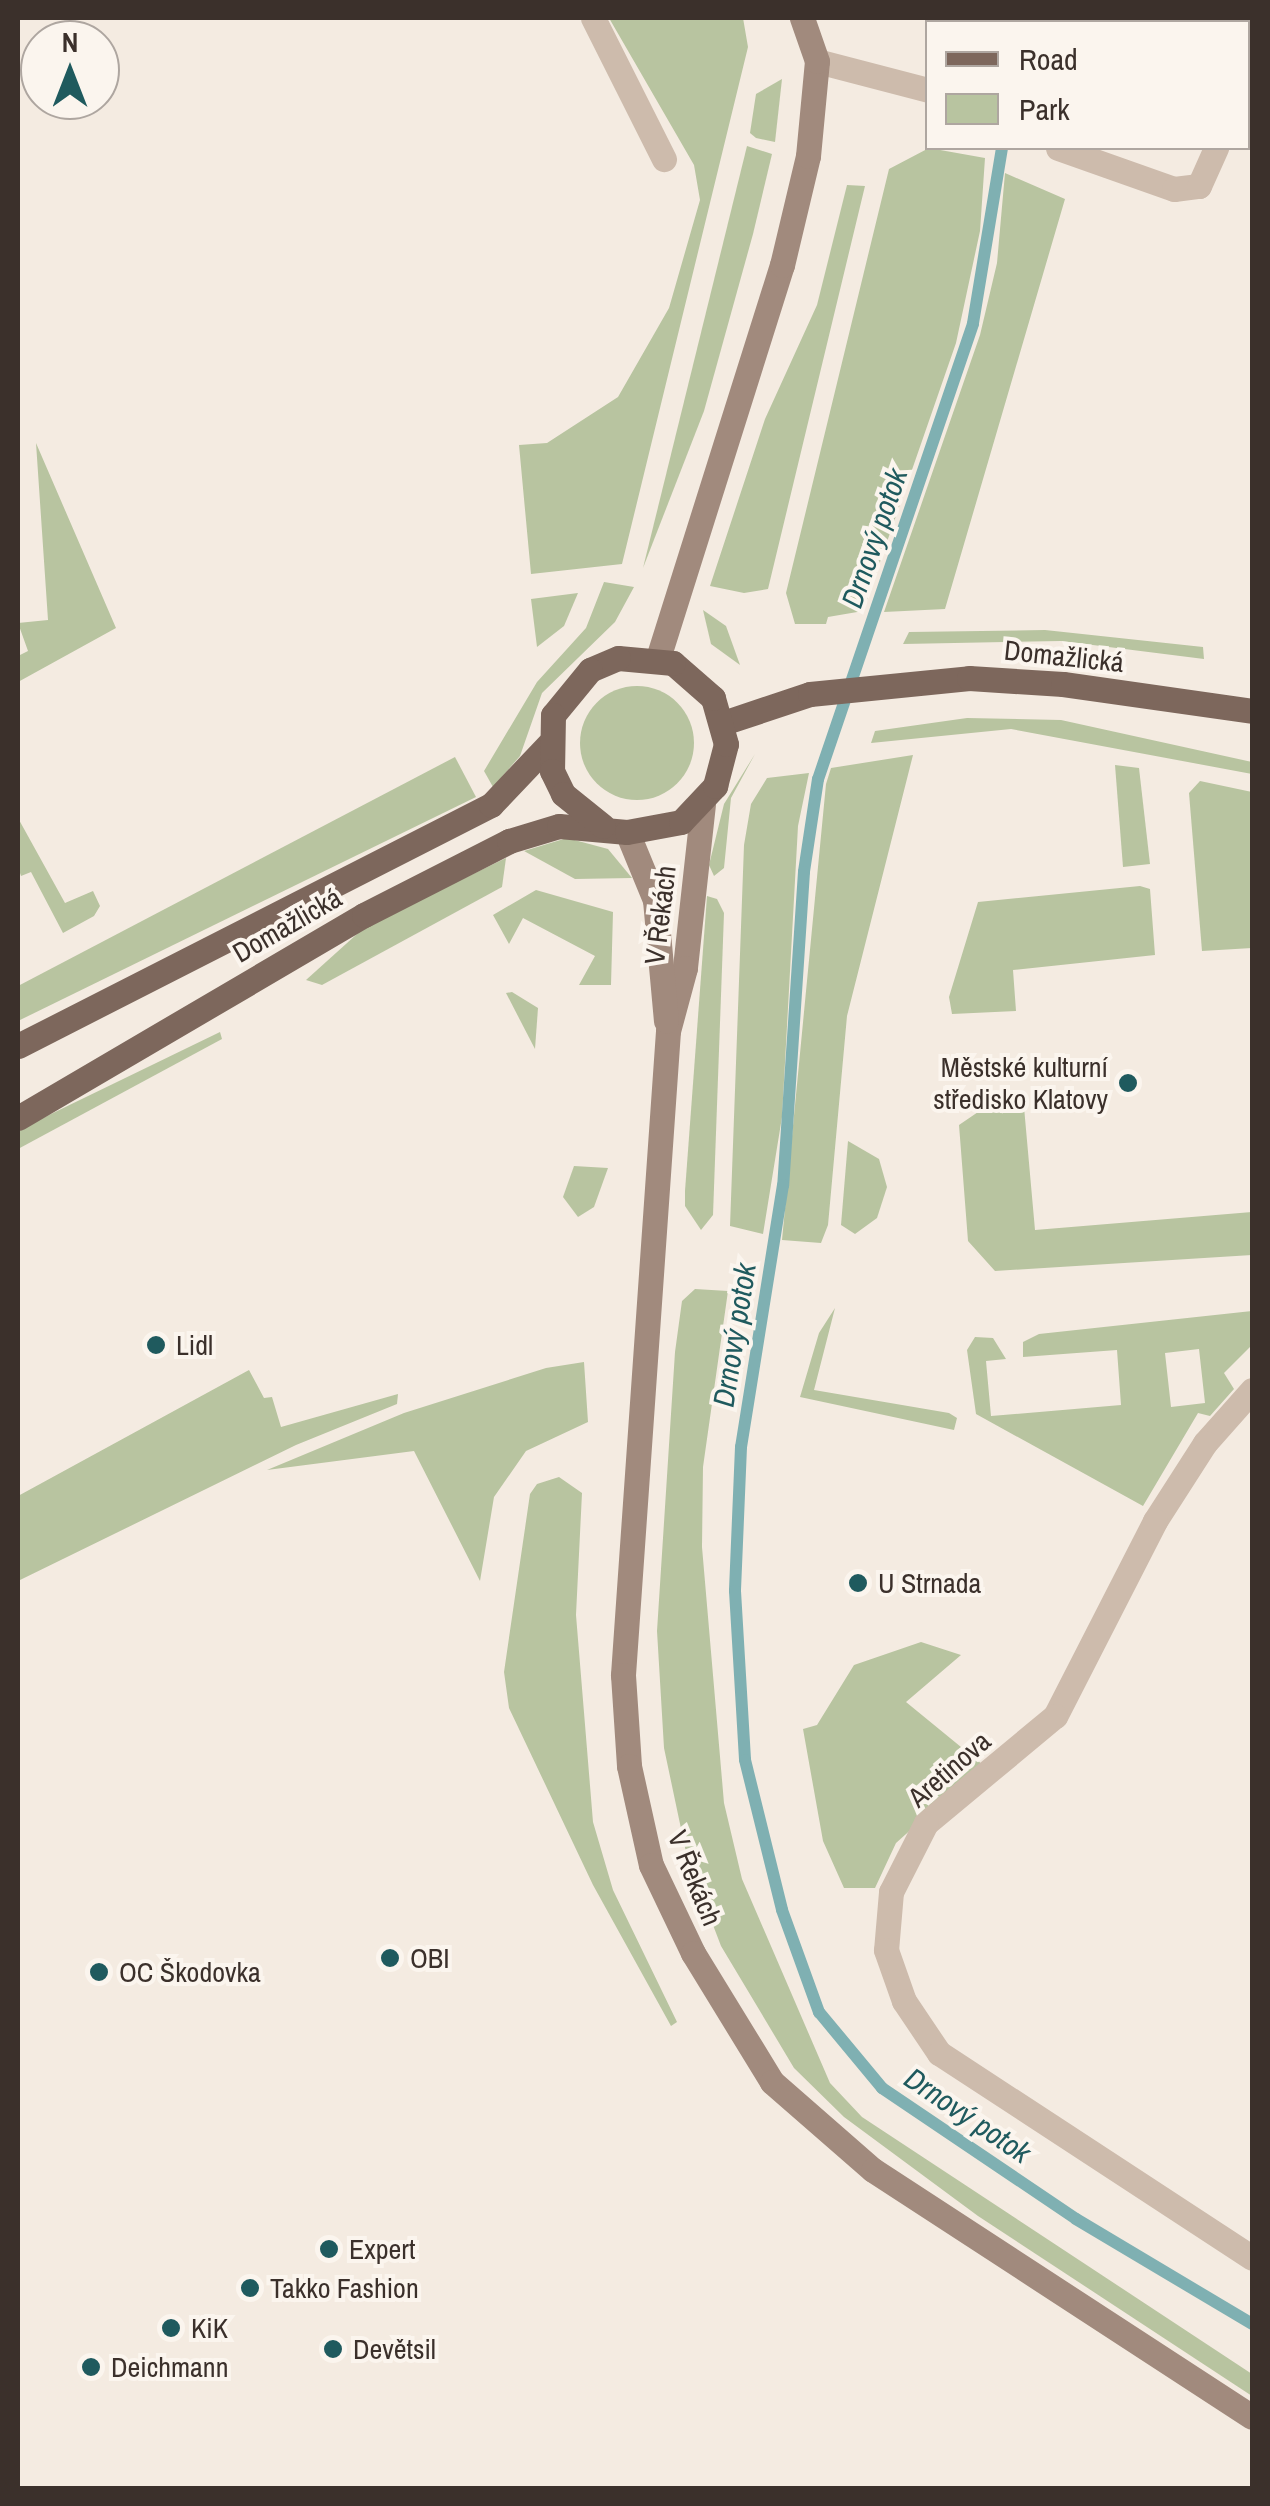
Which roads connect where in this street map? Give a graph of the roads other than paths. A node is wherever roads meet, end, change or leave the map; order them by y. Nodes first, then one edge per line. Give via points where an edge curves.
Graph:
1 (593, 18) edge
2 (802, 18) edge
3 (817, 61) junction
4 (925, 89) edge
5 (1063, 150) edge
6 (1215, 150) edge
7 (664, 159) dead end
8 (658, 658) junction
9 (1252, 711) edge
10 (723, 723) junction
11 (548, 745) junction
12 (703, 804) junction
13 (615, 830) junction
14 (668, 1031) junction
15 (18, 1046) edge
16 (18, 1118) edge
17 (1252, 1390) edge
18 (1252, 2258) edge
19 (1252, 2416) edge

1 - 7 street
2 - 3 street
3 - 4 street
3 - 8 street via 808,156 782,265
5 - 6 street via 1174,189 1199,186
8 - 10 main road via 696,678
8 - 11 main road, Domažlická via 618,658 590,670 553,715
9 - 10 main road, Domažlická via 1024,680 810,694
10 - 12 main road via 723,766
11 - 13 main road via 563,794
11 - 15 main road, Domažlická via 490,805
12 - 13 main road, Domažlická via 681,822
12 - 14 street, V Řekách via 685,968
13 - 14 street, V Řekách via 656,900
13 - 16 main road, Domažlická via 559,826 510,841 364,914
14 - 19 street, V Řekách via 623,1675 629,1766 650,1866 693,1953 772,2082 872,2170
17 - 18 street, Aretinova via 1205,1442 1155,1521 1056,1716 926,1823 892,1892 886,1950 904,2001 939,2053

